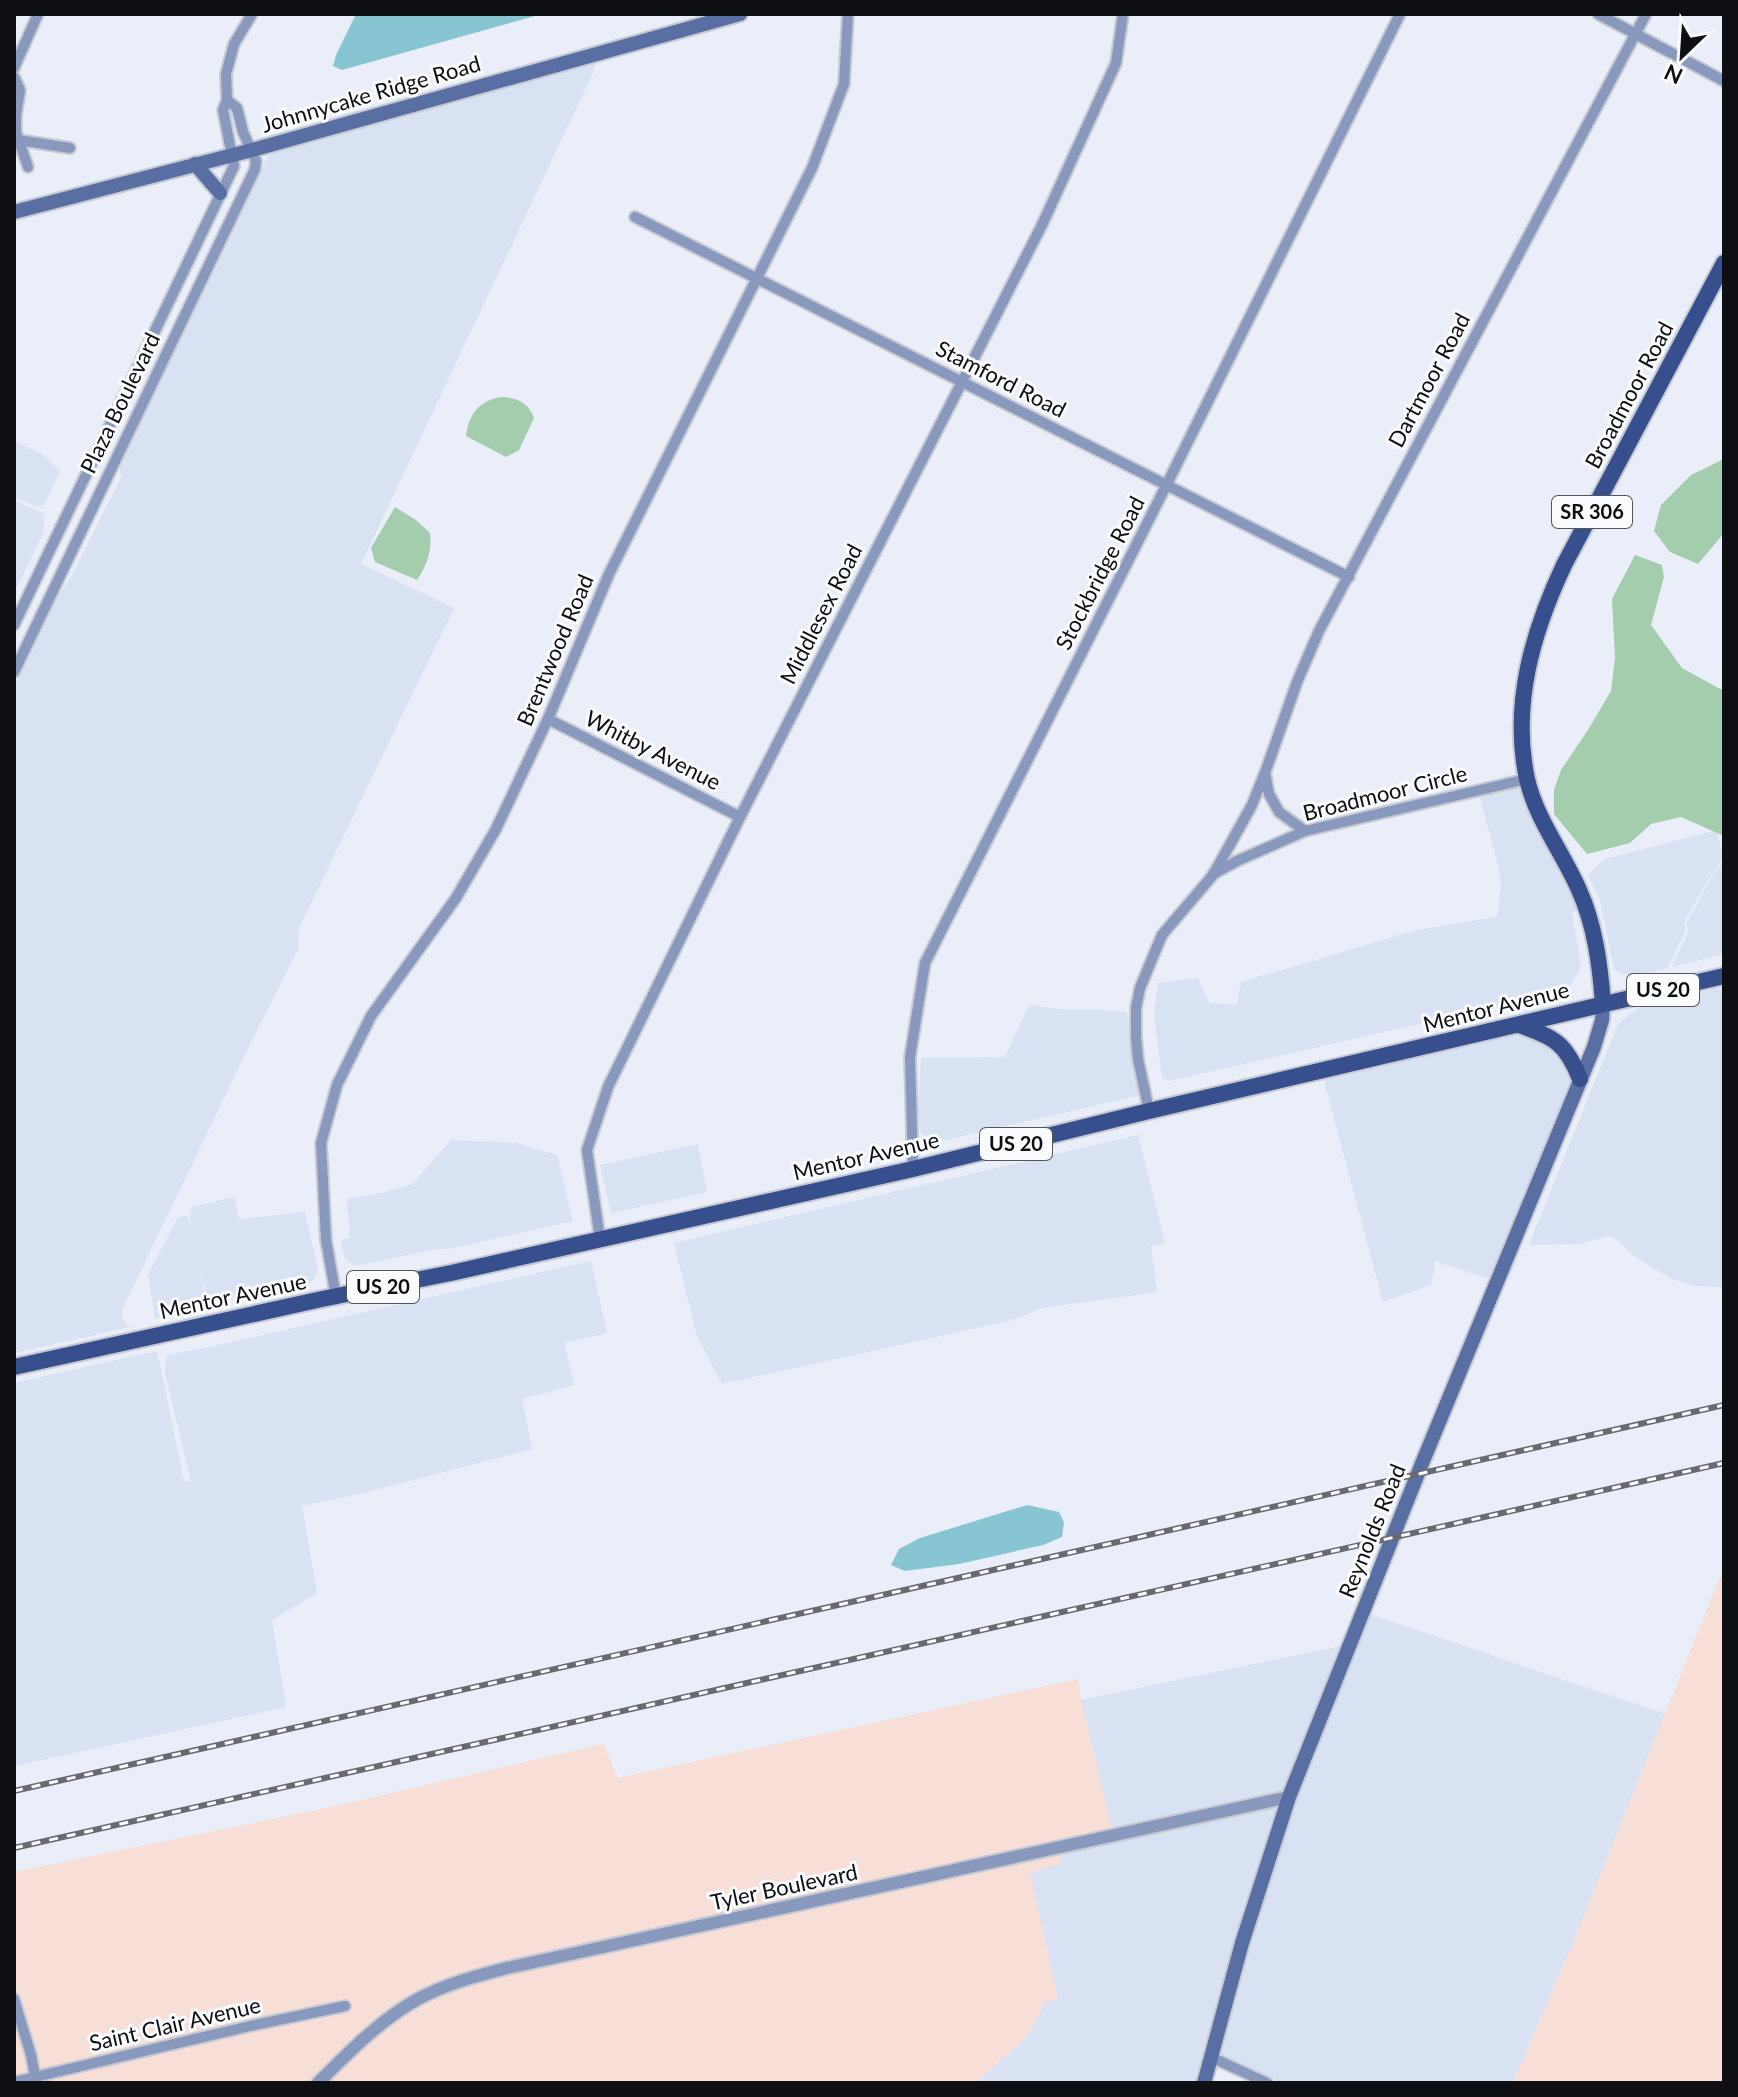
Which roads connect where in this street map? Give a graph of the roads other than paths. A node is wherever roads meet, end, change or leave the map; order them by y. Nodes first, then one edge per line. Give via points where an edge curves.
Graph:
1 (38, 14) edge
2 (252, 14) edge
3 (740, 14) edge
4 (848, 14) edge
5 (1123, 14) edge
6 (1400, 14) edge
7 (1598, 14) edge
8 (1646, 14) edge
9 (706, 18) edge
10 (1635, 34) junction
11 (14, 68) edge
12 (14, 77) edge
13 (1724, 81) edge
14 (227, 100) junction
15 (18, 140) junction
16 (70, 148) dead end
17 (252, 150) junction
18 (232, 155) junction
19 (195, 164) junction
20 (28, 167) dead end
21 (220, 193) junction
22 (14, 212) edge
23 (635, 217) dead end
24 (1724, 263) edge
25 (758, 278) junction
26 (962, 383) junction
27 (1167, 484) junction
28 (1349, 577) junction
29 (14, 625) edge
30 (14, 672) edge
31 (548, 719) junction
32 (1265, 773) junction
33 (1527, 779) junction
34 (740, 817) junction
35 (1305, 831) junction
36 (1213, 875) junction
37 (1724, 976) edge
38 (1603, 1003) junction
39 (1517, 1024) junction
40 (1580, 1079) junction
41 (1149, 1111) junction
42 (913, 1169) junction
43 (600, 1239) junction
44 (336, 1297) junction
45 (14, 1367) edge
46 (1289, 1797) junction
47 (14, 1999) edge
48 (345, 2006) dead end
49 (1211, 2057) junction
50 (36, 2080) edge
51 (14, 2082) edge
52 (318, 2083) edge
53 (1204, 2083) edge
54 (1267, 2083) edge

1 - 11 street
2 - 14 street via 232,52
3 - 9 main road, Johnnycake Ridge Road
4 - 25 street, Brentwood Road via 844,84 812,168
5 - 26 street, Middlesex Road via 1116,63
6 - 27 street, Stockbridge Road
7 - 10 street
8 - 10 street, Dartmoor Road
9 - 17 main road, Johnnycake Ridge Road
10 - 13 street
10 - 28 street, Dartmoor Road
12 - 15 street via 20,90
14 - 17 street via 237,108
14 - 18 street via 223,110
15 - 16 street
15 - 20 street
17 - 18 main road, Johnnycake Ridge Road
17 - 30 street, Plaza Boulevard via 255,169
18 - 19 main road, Johnnycake Ridge Road
18 - 21 street, Plaza Boulevard via 234,166
19 - 21 main road
19 - 22 main road, Johnnycake Ridge Road
21 - 29 street, Plaza Boulevard
23 - 25 street, Stamford Road
24 - 33 main road, Broadmoor Road / SR 306 via 1545,604 1525,680
25 - 26 street, Stamford Road
25 - 31 street, Brentwood Road via 609,574
26 - 27 street, Stamford Road
26 - 34 street, Middlesex Road
27 - 28 street, Stamford Road
27 - 42 street, Stockbridge Road via 925,963 910,1057
28 - 32 street, Dartmoor Road via 1307,659
31 - 34 street, Whitby Avenue
31 - 44 street, Brentwood Road via 496,829 456,898 371,1016 337,1085 321,1143 326,1240
32 - 35 street via 1279,812
32 - 36 street, Dartmoor Road
33 - 35 street, Broadmoor Circle
33 - 38 main road, Broadmoor Road / SR 306 via 1585,905
34 - 43 street, Middlesex Road via 608,1087 587,1150
35 - 36 street, Broadmoor Circle
36 - 41 street, Dartmoor Road via 1162,935 1140,988 1136,1037
37 - 38 main road, Mentor Avenue / US 20
38 - 39 main road, Mentor Avenue / US 20
38 - 40 main road, Reynolds Road / SR 306 via 1599,1034
39 - 40 main road via 1561,1045
39 - 41 main road, Mentor Avenue / US 20
40 - 46 main road, Reynolds Road / SR 306
41 - 42 main road, Mentor Avenue / US 20
42 - 43 main road, Mentor Avenue / US 20
43 - 44 main road, Mentor Avenue / US 20
44 - 45 main road, Mentor Avenue / US 20
46 - 49 main road, Reynolds Road / SR 306
46 - 52 street, Tyler Boulevard via 462,1980 378,2026
47 - 50 street
48 - 50 street, Saint Clair Avenue
49 - 53 main road, Reynolds Road / SR 306
49 - 54 street
50 - 51 street, Saint Clair Avenue

